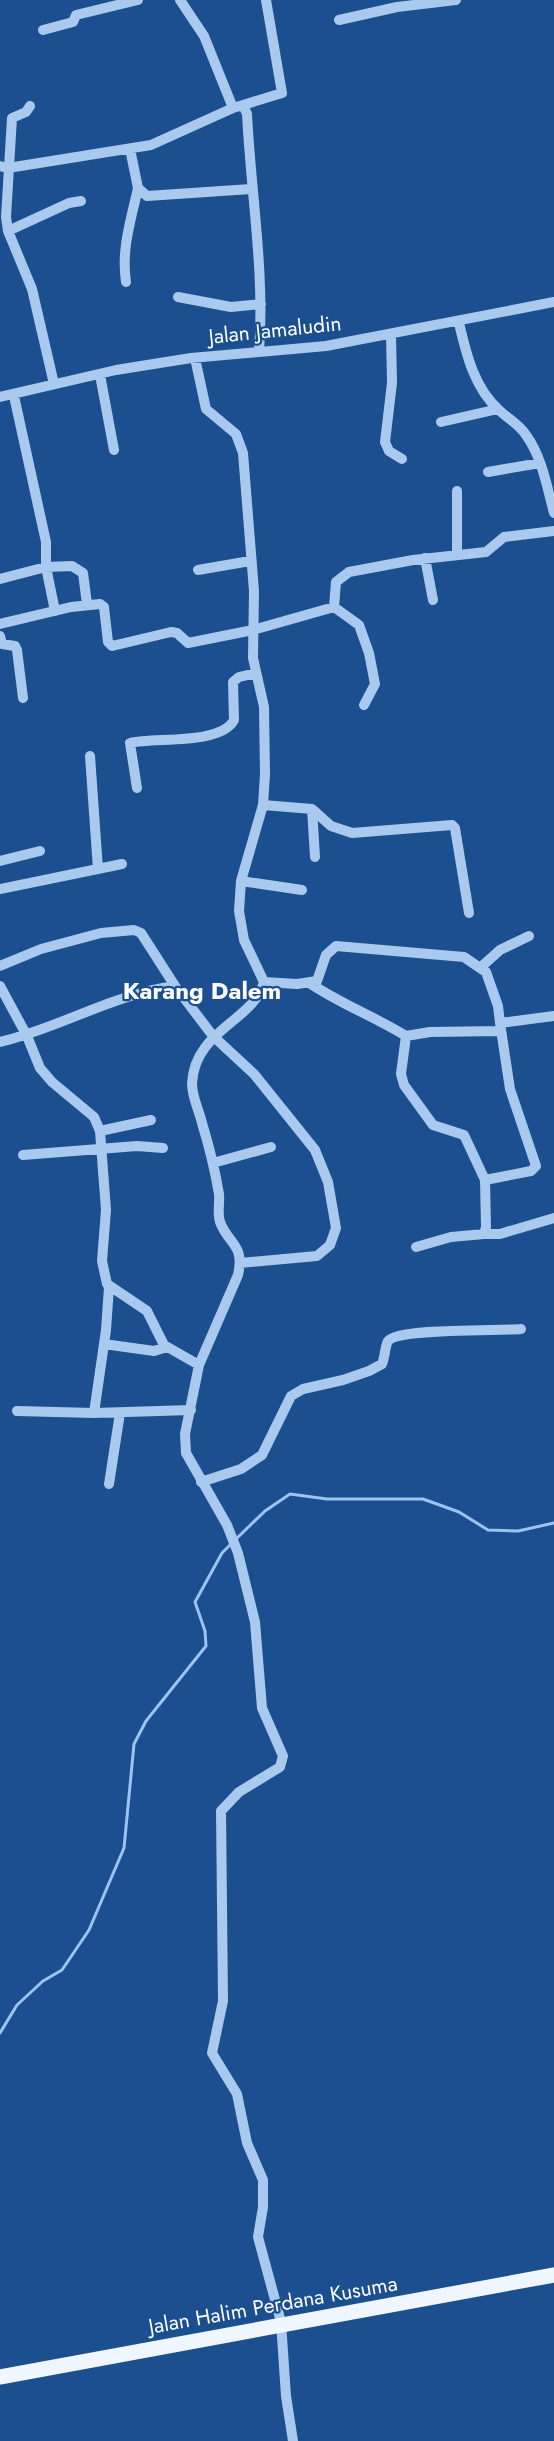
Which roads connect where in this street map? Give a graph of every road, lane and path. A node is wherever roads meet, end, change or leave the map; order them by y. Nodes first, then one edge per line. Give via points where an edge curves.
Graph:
1 (138, 0) edge
2 (180, 0) edge
3 (266, 0) edge
4 (456, 0) edge
5 (397, 4) edge
6 (339, 20) dead end
7 (44, 30) dead end
8 (30, 106) dead end
9 (238, 107) junction
10 (130, 149) junction
11 (4, 167) edge
12 (138, 188) junction
13 (250, 189) junction
14 (81, 201) dead end
15 (8, 231) junction
16 (126, 282) dead end
17 (178, 297) dead end
18 (554, 302) edge
19 (261, 304) junction
20 (459, 322) junction
21 (391, 335) junction
22 (259, 352) junction
23 (195, 358) junction
24 (100, 375) junction
25 (54, 384) junction
26 (14, 396) junction
27 (0, 397) edge
28 (498, 409) junction
29 (441, 423) dead end
30 (114, 450) dead end
31 (402, 459) dead end
32 (540, 463) junction
33 (488, 472) dead end
34 (458, 492) dead end
35 (554, 513) edge
36 (554, 531) edge
37 (458, 554) junction
38 (425, 558) junction
39 (250, 561) junction
40 (46, 567) junction
41 (198, 570) dead end
42 (1, 576) edge
43 (433, 600) dead end
44 (87, 604) junction
45 (334, 607) junction
46 (55, 611) junction
47 (0, 624) edge
48 (253, 630) junction
49 (0, 636) edge
50 (256, 673) junction
51 (23, 698) dead end
52 (364, 705) dead end
53 (90, 756) dead end
54 (137, 788) dead end
55 (263, 805) junction
56 (312, 809) junction
57 (40, 850) dead end
58 (315, 857) dead end
59 (0, 861) edge
60 (122, 864) dead end
61 (98, 869) junction
62 (241, 881) junction
63 (0, 889) edge
64 (302, 890) dead end
65 (469, 913) dead end
66 (529, 936) dead end
67 (0, 966) edge
68 (481, 967) junction
69 (264, 982) junction
70 (311, 984) junction
71 (0, 986) edge
72 (175, 986) junction
73 (554, 1016) edge
74 (500, 1027) junction
75 (27, 1036) junction
76 (213, 1036) junction
77 (406, 1036) junction
78 (0, 1042) edge
79 (151, 1120) dead end
80 (100, 1131) junction
81 (271, 1147) dead end
82 (102, 1148) junction
83 (163, 1148) dead end
84 (23, 1155) dead end
85 (213, 1163) junction
86 (485, 1180) junction
87 (554, 1218) edge
88 (484, 1234) junction
89 (416, 1246) dead end
90 (240, 1263) junction
91 (109, 1287) junction
92 (521, 1329) dead end
93 (104, 1344) junction
94 (167, 1347) junction
95 (199, 1365) junction
96 (191, 1410) junction
97 (17, 1411) dead end
98 (94, 1413) junction
99 (120, 1413) junction
100 (201, 1482) junction
101 (109, 1484) dead end
102 (554, 2275) edge
103 (281, 2325) junction
104 (0, 2377) edge
105 (293, 2441) edge

1 - 7 street via 76,15 73,22
2 - 9 street via 204,36
3 - 9 street via 282,93
4 - 5 street
5 - 6 street
8 - 11 street via 12,118
9 - 10 street via 166,140
9 - 13 street via 247,114
10 - 11 street
10 - 12 street
11 - 15 street
12 - 13 street via 142,194 152,196
12 - 16 street via 125,243
13 - 19 street
14 - 15 street
15 - 25 street via 32,289
17 - 19 street via 231,307
18 - 20 street, Jalan Jamaludin
19 - 22 street
20 - 21 street, Jalan Jamaludin
20 - 28 street via 468,362
21 - 22 street, Jalan Jamaludin
21 - 31 street via 392,382 385,442 389,451
22 - 23 street, Jalan Jamaludin
23 - 24 street, Jalan Jamaludin
23 - 39 street via 206,409 236,434 243,453
24 - 25 street, Jalan Jamaludin
24 - 30 street
25 - 26 street, Jalan Jamaludin
26 - 27 street, Jalan Jamaludin
26 - 40 street via 46,542
28 - 29 street
28 - 32 street via 526,434
32 - 33 street
32 - 35 street
34 - 37 street
36 - 37 street via 504,537 489,551
37 - 38 street
38 - 43 street
38 - 45 street via 341,575 336,582
39 - 41 street
39 - 48 street
40 - 42 street
40 - 44 street via 72,566 83,573
40 - 46 street
44 - 46 street
44 - 48 street via 102,604 108,642 116,646 171,632 188,643
45 - 48 street
45 - 52 street via 353,618 364,637 375,684
46 - 47 street
48 - 50 street
49 - 51 street via 2,644 17,650
50 - 54 street via 233,682 235,715 227,728 201,737 130,743
50 - 55 street via 265,725
53 - 61 street
55 - 56 street
55 - 62 street
56 - 58 street
56 - 65 street via 331,826 352,832 452,825
57 - 59 street
60 - 61 street
61 - 63 street
62 - 64 street
62 - 69 street via 243,940
66 - 68 street via 500,950
67 - 72 street via 78,939 134,930 146,938
68 - 70 street via 464,957 336,946 326,954 317,981
68 - 74 street via 493,987
69 - 70 street
69 - 76 street via 260,993 244,1010
70 - 77 street
71 - 75 street
72 - 75 street via 120,999
72 - 76 street
73 - 74 street
74 - 77 street
74 - 86 street via 510,1089 536,1166 531,1171
75 - 78 street
75 - 80 street via 40,1068 94,1117
76 - 85 street via 200,1057 192,1082
76 - 90 street via 254,1074 315,1149 328,1182 336,1228 330,1245 317,1256
77 - 86 street via 401,1074 404,1085 433,1125 464,1135
79 - 80 street
80 - 82 street
81 - 85 street
82 - 83 street
82 - 84 street
82 - 91 street via 106,1210 102,1261
85 - 90 street via 220,1223 235,1244
86 - 88 street
87 - 88 street via 500,1234
88 - 89 street
90 - 95 street
91 - 93 street
91 - 94 street via 147,1311
92 - 100 street via 394,1337 388,1342 382,1364 291,1396 262,1455 241,1469
93 - 94 street via 154,1351
93 - 98 street
94 - 95 street
95 - 96 street
96 - 99 street
96 - 100 street via 185,1445
97 - 98 street
98 - 99 street
99 - 101 street
100 - 103 street via 236,1548 255,1622 262,1708 283,1760 280,1767 239,1792 220,1811 223,2001 212,2047 215,2061 237,2094 247,2143 263,2180 258,2237
102 - 103 main road, Jalan Halim Perdana Kusuma
103 - 104 main road, Jalan Halim Perdana Kusuma
103 - 105 street

